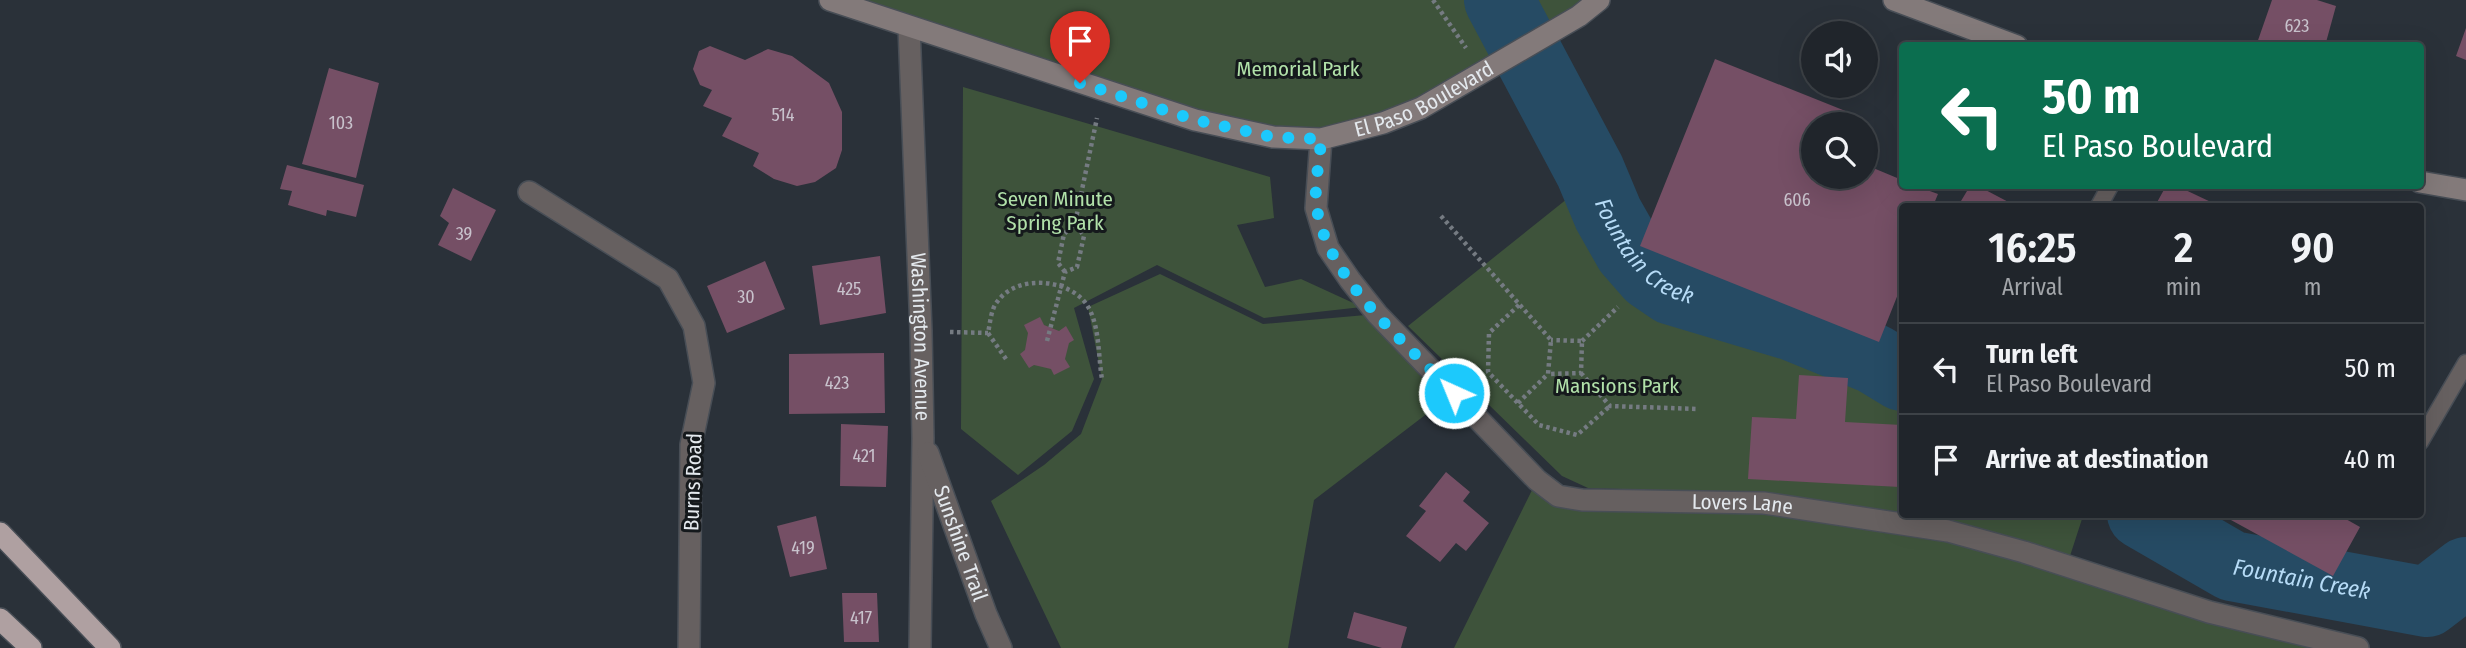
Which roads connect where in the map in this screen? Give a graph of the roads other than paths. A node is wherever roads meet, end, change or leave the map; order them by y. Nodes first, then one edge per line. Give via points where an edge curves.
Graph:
1 (830, 0) edge
2 (1599, 0) edge
3 (1894, 0) edge
4 (908, 26) junction
5 (2006, 42) edge
6 (1321, 139) junction
7 (2424, 183) edge
8 (2466, 190) edge
9 (529, 192) dead end
10 (2466, 363) edge
11 (2424, 435) edge
12 (923, 438) junction
13 (0, 533) edge
14 (0, 619) edge
15 (998, 647) edge
16 (31, 648) edge
17 (110, 648) edge
18 (689, 648) edge
19 (920, 648) edge
20 (2358, 648) edge

1 - 4 street, El Paso Boulevard
2 - 6 street, El Paso Boulevard via 1421,108
3 - 5 street
4 - 6 street, El Paso Boulevard via 1195,120 1273,137
4 - 12 street, Washington Avenue
6 - 20 street, Lovers Lane via 1316,208 1328,248 1339,265 1377,314 1537,480 1558,496 1764,503 1948,531 2209,612
7 - 8 street
9 - 18 street, Burns Road via 668,279 694,326 704,383 691,444
10 - 11 lane
12 - 15 street, Sunshine Trail
12 - 19 street, Washington Avenue
13 - 17 highway
14 - 16 highway

